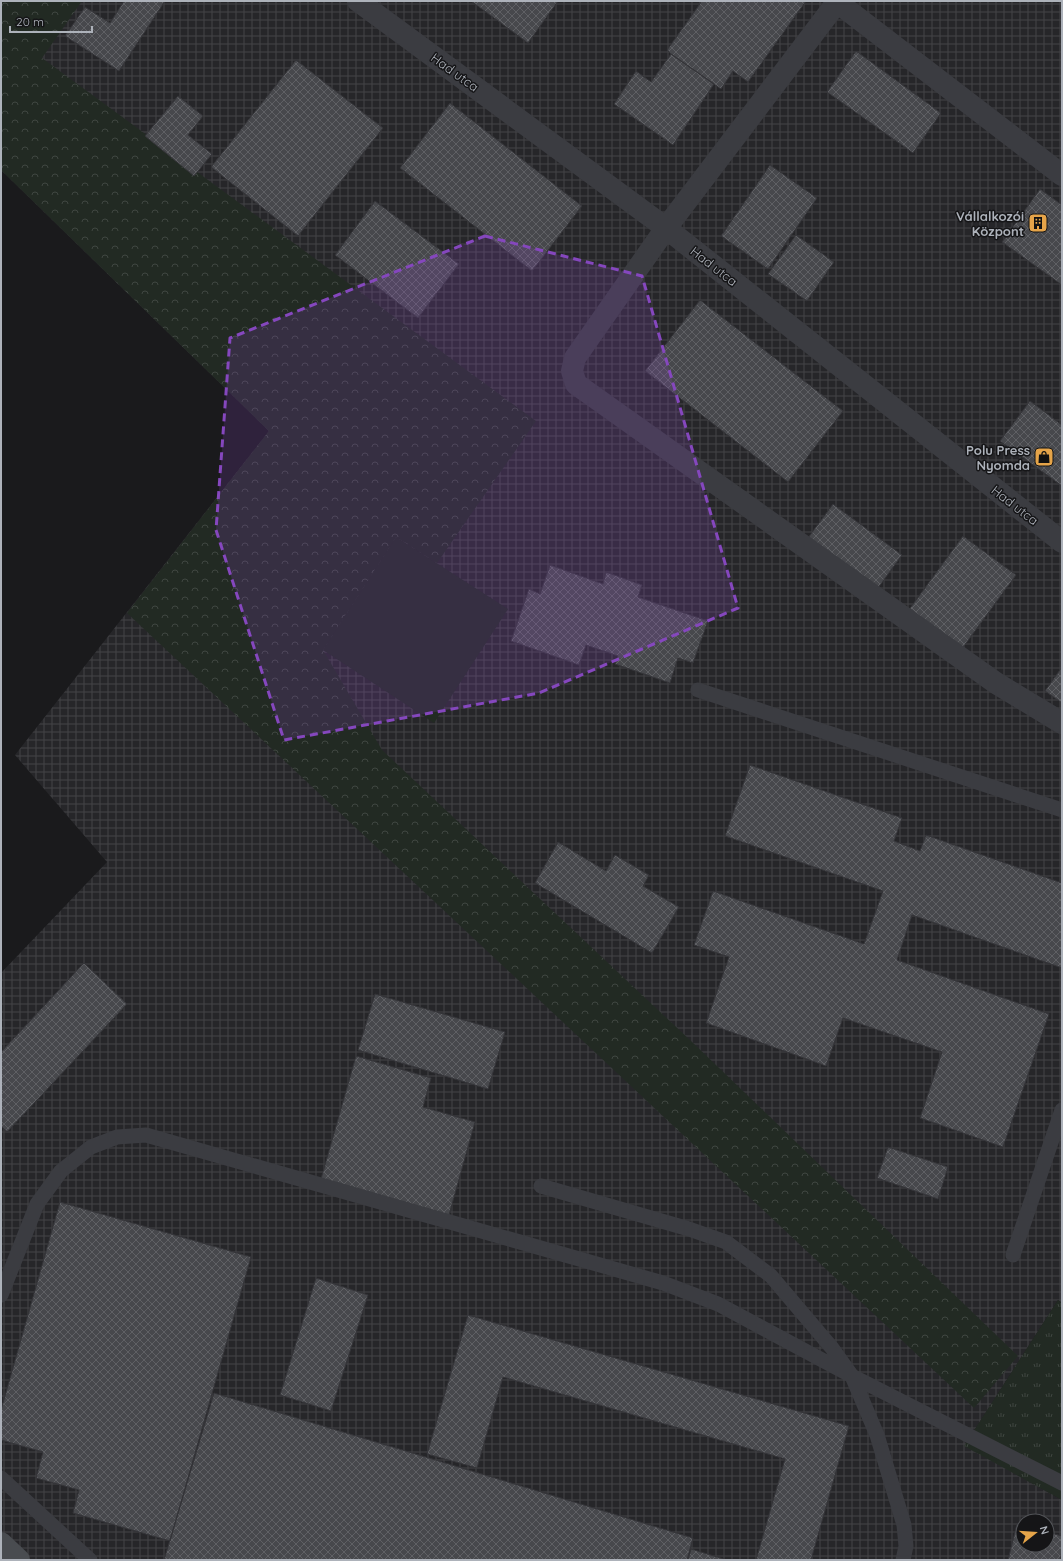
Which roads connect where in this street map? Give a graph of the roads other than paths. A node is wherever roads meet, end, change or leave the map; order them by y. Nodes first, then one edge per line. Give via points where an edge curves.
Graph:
1 (358, 1) edge
2 (838, 2) edge
3 (1062, 174) edge
4 (666, 228) junction
5 (1062, 542) edge
6 (698, 690) dead end
7 (1062, 723) edge
8 (1062, 810) edge
9 (1062, 1110) edge
10 (542, 1186) dead end
11 (1013, 1255) dead end
12 (1, 1295) edge
13 (852, 1376) junction
14 (1, 1478) edge
15 (1062, 1483) edge
16 (1, 1543) edge
17 (19, 1560) edge
18 (90, 1560) edge
19 (903, 1560) edge

1 - 4 street, Had utca
2 - 3 street
2 - 4 street
4 - 5 street, Had utca
4 - 7 street via 575,358 572,372 576,384 996,683
6 - 8 lane
9 - 11 lane
10 - 13 lane via 689,1228 726,1242 771,1276 832,1348
12 - 13 lane via 37,1204 60,1171 91,1147 117,1138 146,1135 663,1283 718,1304
13 - 15 lane
13 - 19 lane via 877,1435 904,1525 906,1546
14 - 18 lane
16 - 17 main road

